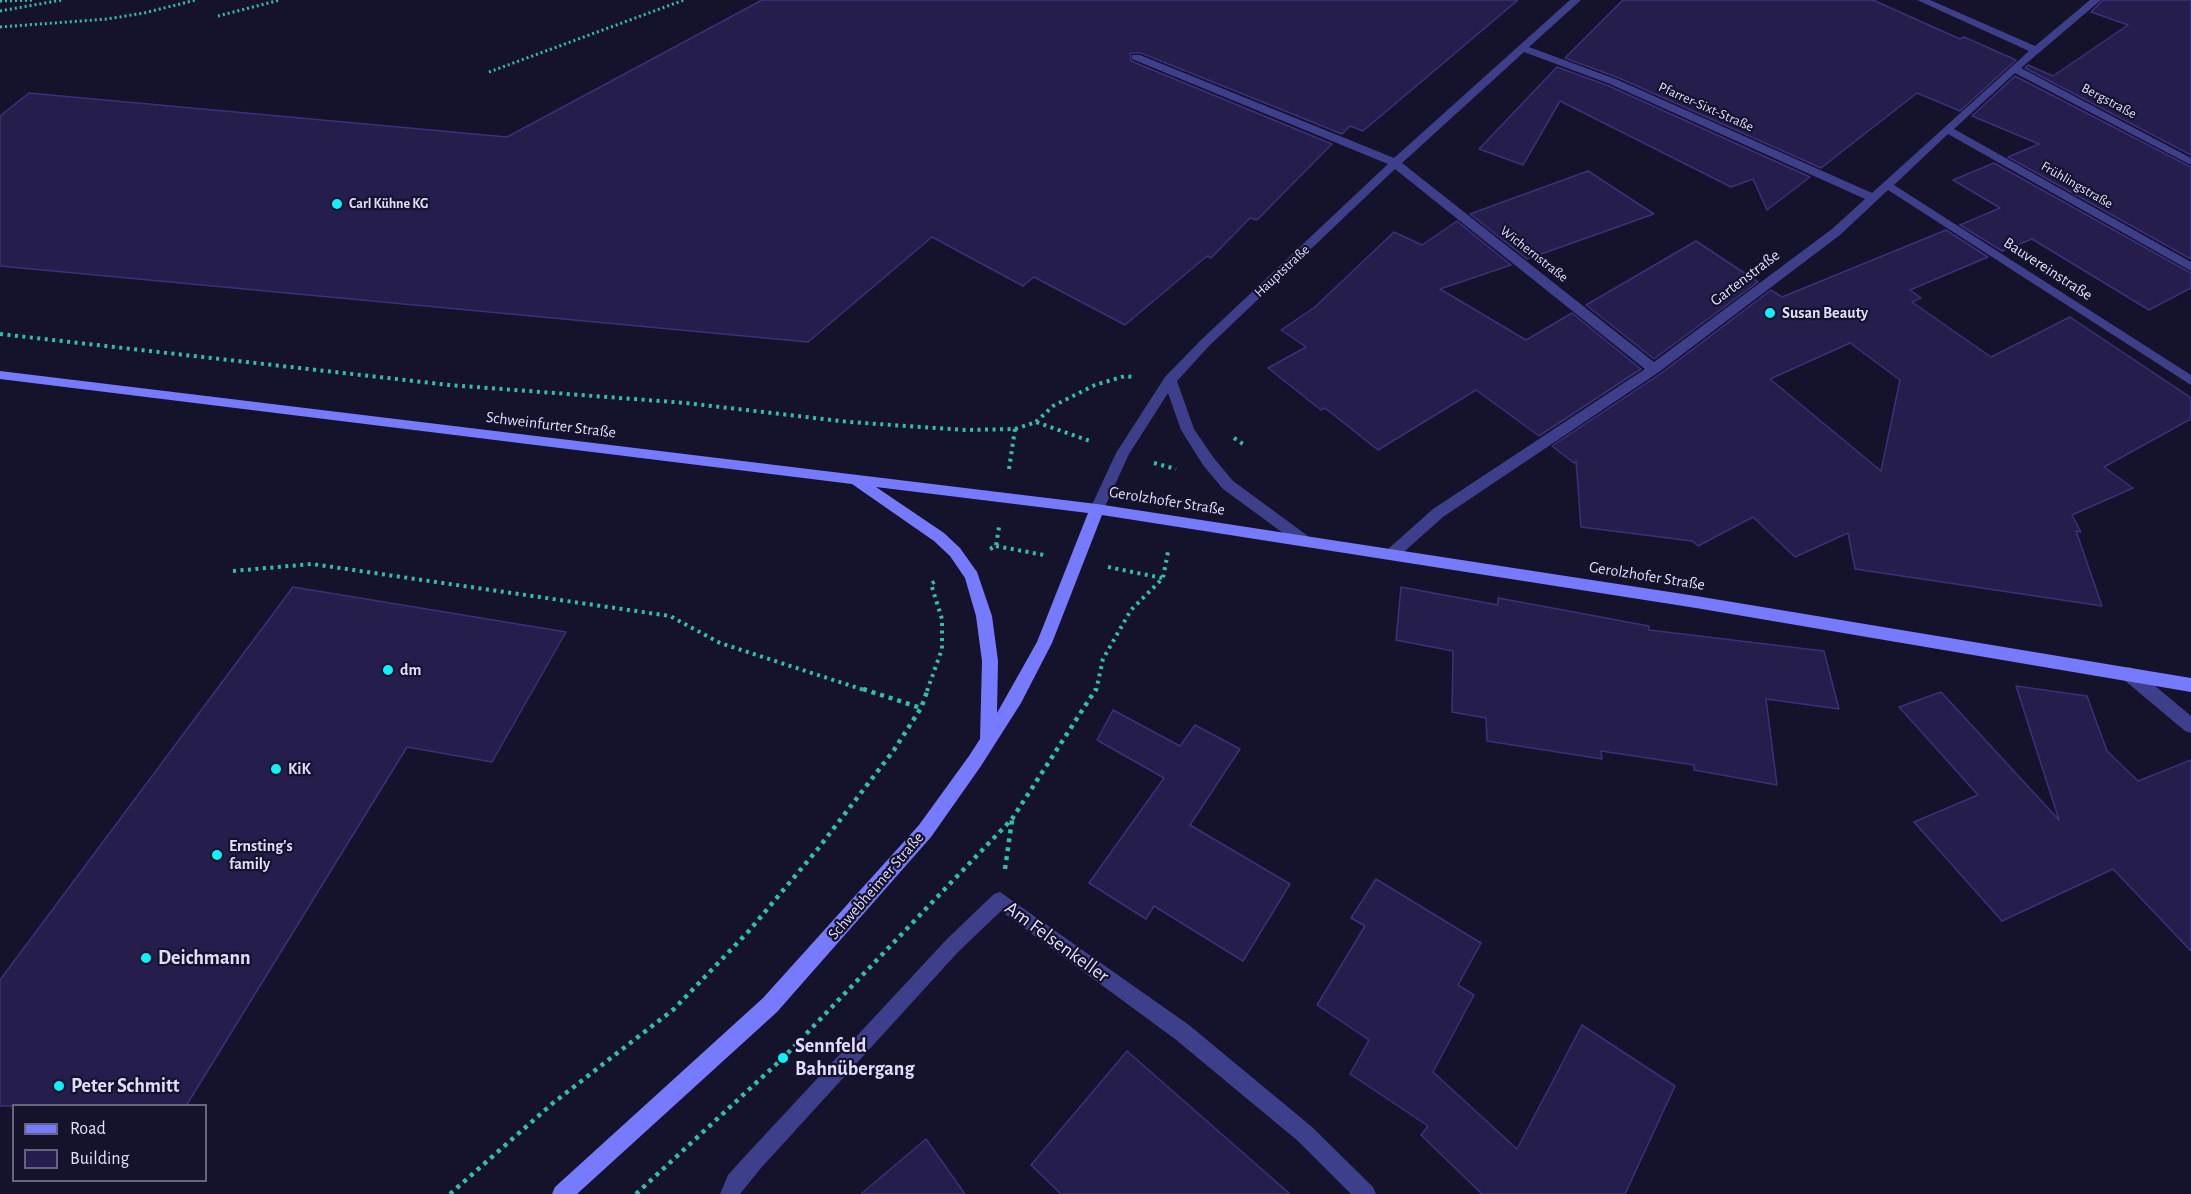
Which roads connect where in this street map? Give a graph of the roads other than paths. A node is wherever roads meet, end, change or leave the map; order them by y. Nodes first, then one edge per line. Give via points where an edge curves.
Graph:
1 (1576, 0) edge
2 (1922, 0) edge
3 (2096, 0) edge
4 (1524, 49) junction
5 (2036, 50) junction
6 (1136, 57) dead end
7 (2014, 68) junction
8 (1947, 129) junction
9 (2191, 162) edge
10 (1395, 163) junction
11 (1887, 185) junction
12 (1873, 198) junction
13 (2191, 267) edge
14 (1654, 369) junction
15 (0, 375) edge
16 (1170, 380) junction
17 (2191, 381) edge
18 (854, 479) junction
19 (1097, 509) junction
20 (1303, 540) junction
21 (1392, 554) junction
22 (2129, 674) junction
23 (2191, 685) edge
24 (2191, 726) edge
25 (988, 740) junction
26 (562, 1194) edge
27 (730, 1194) edge
28 (1366, 1194) edge

1 - 4 street, Hauptstraße
2 - 5 street
3 - 5 street, Gartenstraße
4 - 10 street, Hauptstraße
4 - 12 street, Pfarrer-Sixt-Straße via 1614,82
5 - 7 street, Gartenstraße
6 - 10 street
7 - 8 street, Gartenstraße
7 - 9 street, Bergstraße
8 - 11 street, Gartenstraße
8 - 13 street, Frühlingstraße
10 - 14 street, Wichernstraße
10 - 16 street, Hauptstraße
11 - 12 street, Gartenstraße
11 - 17 street, Bauvereinstraße
12 - 14 street, Gartenstraße via 1836,232
14 - 21 street, Gartenstraße via 1438,513
15 - 18 main road, Schweinfurter Straße
16 - 19 street, Hauptstraße via 1123,453
16 - 20 street via 1188,430 1208,461 1228,485
18 - 19 main road, Schweinfurter Straße
18 - 25 main road via 939,537 972,576 986,623 990,661
19 - 20 main road, Gerolzhofer Straße
19 - 25 main road, Schwebheimer Straße via 1044,643
20 - 21 main road, Gerolzhofer Straße
21 - 22 main road, Gerolzhofer Straße
22 - 23 main road, Gerolzhofer Straße
22 - 24 street
25 - 26 main road, Schwebheimer Straße via 925,831 770,1005
27 - 28 street, Am Felsenkeller via 735,1182 769,1144 953,945 1000,900 1182,1032 1305,1134

